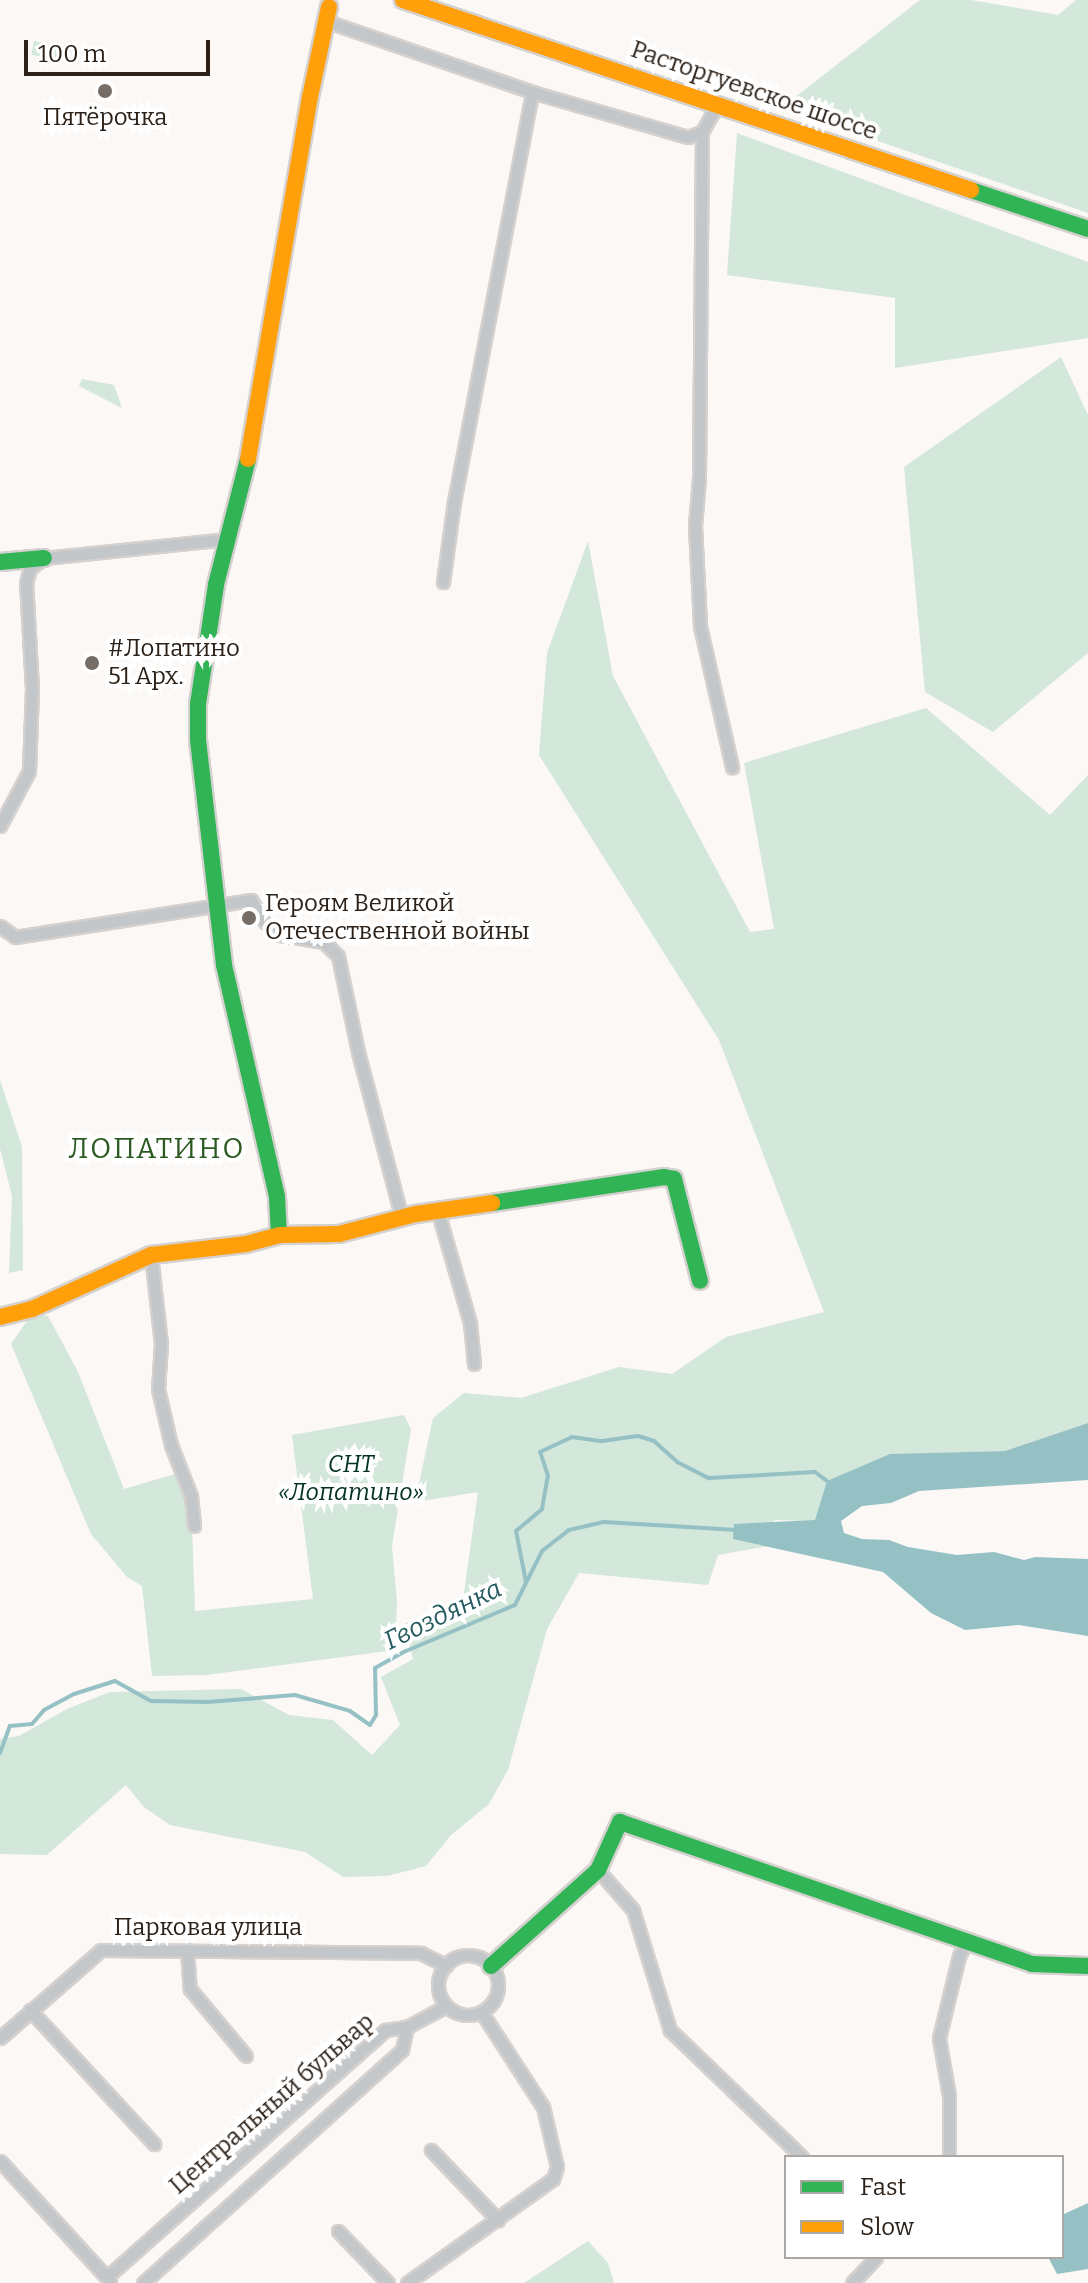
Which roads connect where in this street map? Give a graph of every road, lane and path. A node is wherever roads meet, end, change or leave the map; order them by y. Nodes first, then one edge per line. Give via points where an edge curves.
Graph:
1 (403, 0) edge
2 (328, 14) joint
3 (532, 92) junction
4 (718, 103) junction
5 (702, 132) junction
6 (1088, 229) edge
7 (229, 539) junction
8 (44, 558) junction
9 (0, 562) edge
10 (443, 582) dead end
11 (732, 767) dead end
12 (0, 826) edge
13 (216, 903) junction
14 (0, 926) edge
15 (438, 1212) junction
16 (402, 1219) junction
17 (279, 1235) junction
18 (151, 1255) junction
19 (700, 1281) dead end
20 (0, 1317) edge
21 (474, 1364) dead end
22 (194, 1526) dead end
23 (598, 1870) junction
24 (966, 1942) junction
25 (187, 1950) junction
26 (446, 1966) junction
27 (491, 1966) junction
28 (1088, 1966) edge
29 (446, 2006) junction
30 (30, 2010) junction
31 (482, 2013) junction
32 (407, 2027) junction
33 (0, 2038) edge
34 (246, 2056) dead end
35 (154, 2144) dead end
36 (431, 2150) dead end
37 (800, 2155) edge
38 (949, 2155) edge
39 (0, 2161) edge
40 (498, 2220) junction
41 (338, 2231) dead end
42 (874, 2259) edge
43 (110, 2280) edge
44 (143, 2283) edge
45 (388, 2283) edge
46 (407, 2283) edge
47 (852, 2283) edge

1 - 4 street, Расторгуевское шоссе
2 - 3 street
2 - 7 street
3 - 5 street via 688,137
3 - 10 street
4 - 5 street
4 - 6 street, Расторгуевское шоссе
5 - 11 street via 695,526 700,626
7 - 8 street
7 - 13 street via 205,644 198,704
8 - 9 street
8 - 12 street via 30,568 26,583 32,689 29,771
13 - 14 street via 15,937
13 - 16 street via 251,900 280,935 324,942 338,956
13 - 17 street via 224,965 277,1197
15 - 16 street
15 - 19 street via 674,1179
15 - 21 street via 470,1323
16 - 17 street via 339,1234
17 - 18 street
18 - 20 street via 32,1309
18 - 22 street via 161,1344 158,1389 171,1445 191,1496
23 - 24 street via 620,1822
23 - 27 street
23 - 37 street via 633,1910 670,2030
24 - 28 street via 1036,1965
24 - 38 street via 939,2038 949,2096
25 - 26 street, Парковая улица via 421,1953
25 - 30 street, Парковая улица via 101,1950
25 - 34 street via 190,1989
26 - 27 street via 462,1955 475,1955
26 - 29 street via 438,1982
27 - 31 street via 499,1981 498,1994
29 - 31 street via 461,2015
29 - 32 street
30 - 33 street, Парковая улица
30 - 35 street
31 - 40 street via 543,2107 557,2167 553,2179
32 - 43 street, Центральный бульвар via 385,2030
32 - 44 street, Центральный бульвар via 402,2050
36 - 40 street
39 - 43 street
40 - 46 street
41 - 45 street
42 - 47 street

